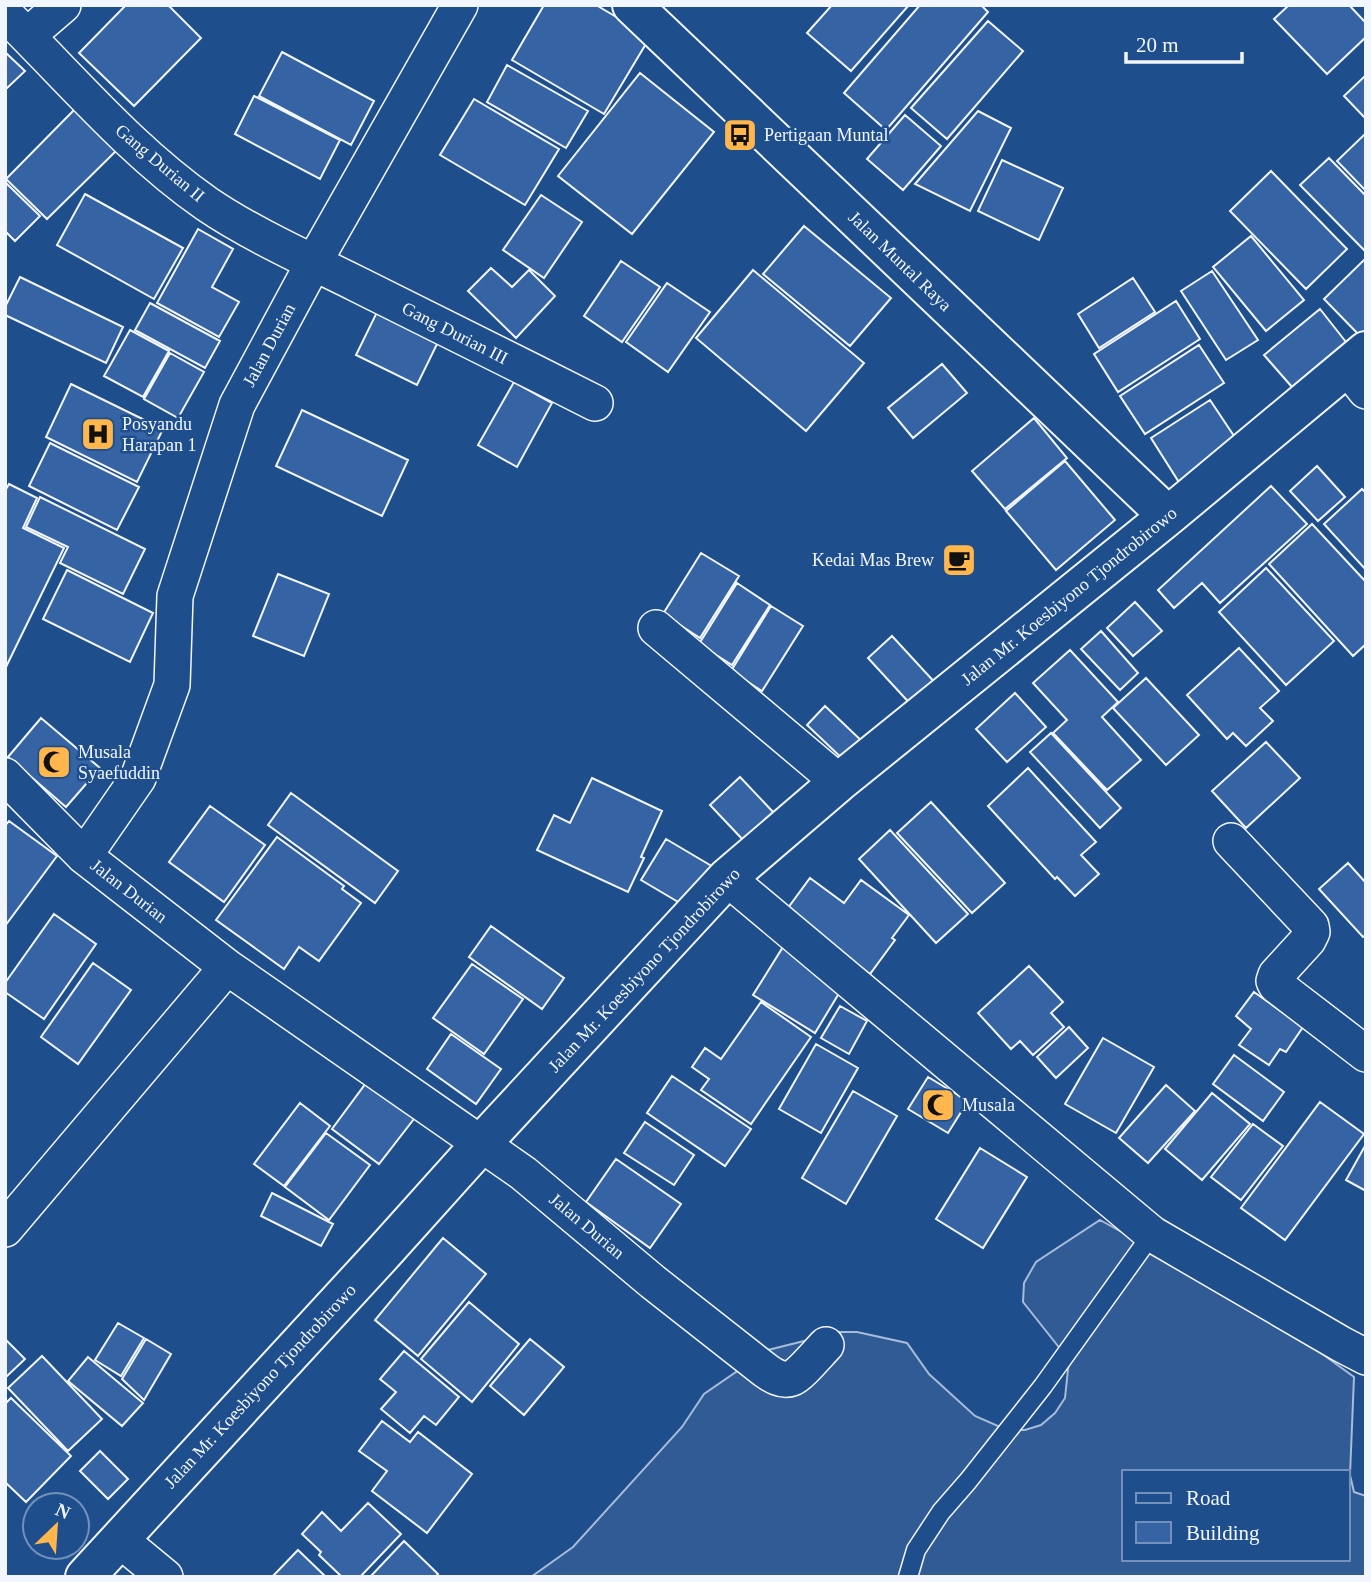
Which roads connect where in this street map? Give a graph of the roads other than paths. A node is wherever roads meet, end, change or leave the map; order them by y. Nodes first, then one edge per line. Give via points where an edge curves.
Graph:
1 (63, 5) edge
2 (460, 5) edge
3 (632, 5) edge
4 (16, 25) edge
5 (314, 262) junction
6 (1359, 370) edge
7 (595, 403) dead end
8 (1168, 516) junction
9 (656, 628) dead end
10 (5, 776) edge
11 (839, 782) junction
12 (1231, 841) dead end
13 (84, 856) junction
14 (727, 878) junction
15 (227, 967) junction
16 (1366, 1054) edge
17 (481, 1144) junction
18 (5, 1229) edge
19 (1152, 1234) junction
20 (826, 1345) dead end
21 (1366, 1357) edge
22 (119, 1539) junction
23 (85, 1577) edge
24 (165, 1577) edge
25 (908, 1577) edge

1 - 4 street, Gang Durian II
2 - 5 street, Jalan Durian
3 - 8 main road, Jalan Muntal Raya
4 - 5 street, Gang Durian II via 168,175 209,205
5 - 7 street, Gang Durian III
5 - 13 street, Jalan Durian via 237,405 175,596 172,685 138,778
6 - 8 main road, Jalan Mr. Koesbiyono Tjondrobirowo
8 - 11 main road, Jalan Mr. Koesbiyono Tjondrobirowo
9 - 11 street
10 - 13 street
11 - 14 main road, Jalan Mr. Koesbiyono Tjondrobirowo
12 - 16 street via 1311,926 1308,940 1276,975 1276,985
13 - 15 street, Jalan Durian
14 - 17 main road, Jalan Mr. Koesbiyono Tjondrobirowo
14 - 19 street
15 - 17 street, Jalan Durian
15 - 18 street
17 - 20 street, Jalan Durian via 776,1377 793,1378
17 - 22 main road, Jalan Mr. Koesbiyono Tjondrobirowo
19 - 21 street
19 - 25 lane via 1043,1386 941,1512 916,1550
22 - 23 main road, Jalan Mr. Koesbiyono Tjondrobirowo
22 - 24 street

